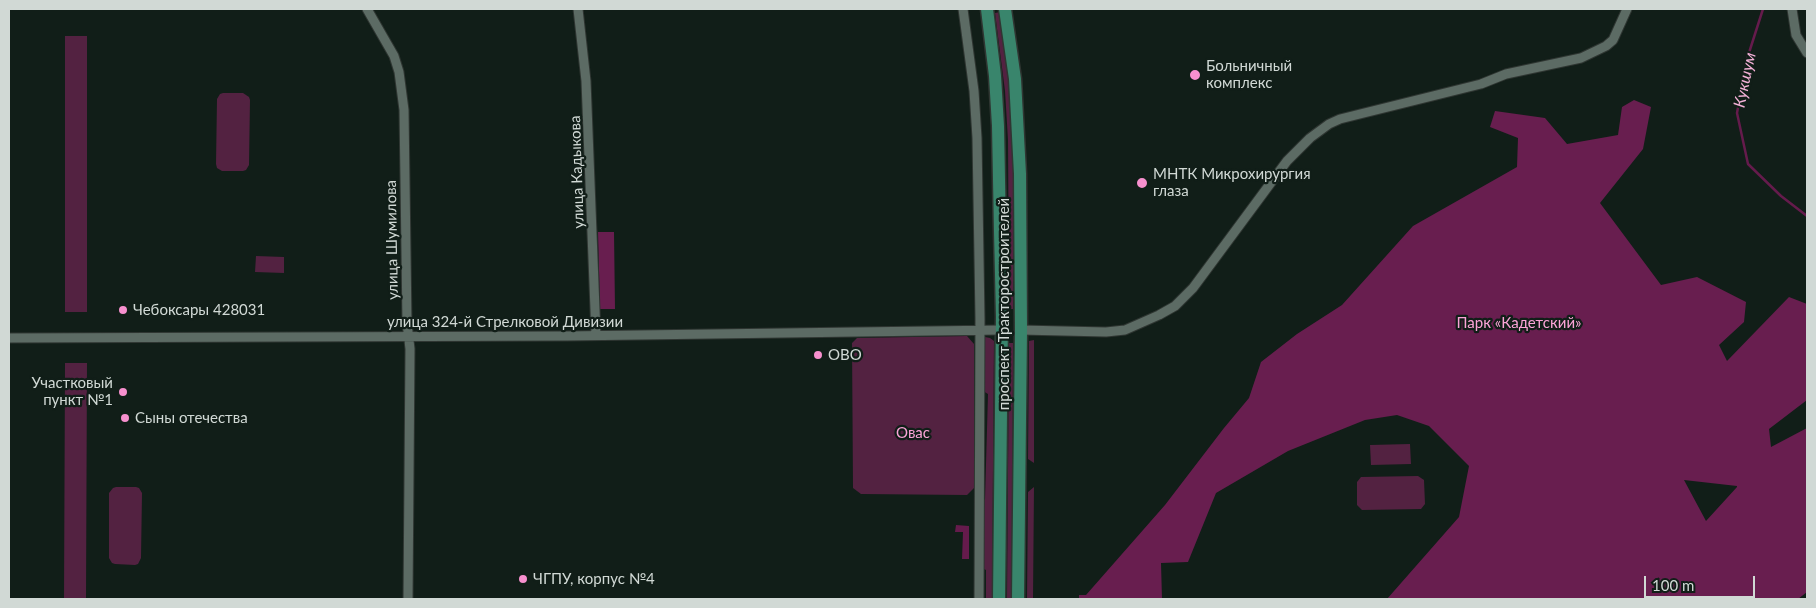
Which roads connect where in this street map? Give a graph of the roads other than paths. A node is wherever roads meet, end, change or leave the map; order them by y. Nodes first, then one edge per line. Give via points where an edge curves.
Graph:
1 (368, 9) edge
2 (578, 9) edge
3 (963, 9) edge
4 (987, 9) edge
5 (1005, 9) edge
6 (1627, 9) edge
7 (1792, 9) edge
8 (1807, 53) edge
9 (980, 330) junction
10 (1002, 330) junction
11 (1021, 330) junction
12 (596, 335) junction
13 (408, 336) junction
14 (9, 338) edge
15 (408, 599) edge
16 (979, 599) edge
17 (999, 599) edge
18 (1018, 599) edge

1 - 13 street, улица Шумилова via 394,56 402,93
2 - 12 street, улица Кадыкова via 586,81
3 - 9 street via 977,138
4 - 10 main road, проспект Тракторостроителей via 998,126
5 - 11 main road, проспект Тракторостроителей via 1018,130
6 - 11 street via 1613,40 1581,58 1506,74 1481,84 1329,124 1286,161 1192,288 1160,316 1125,330 1106,332
7 - 8 street via 1796,35
9 - 10 street, улица 324-й Стрелковой Дивизии
9 - 12 street, улица 324-й Стрелковой Дивизии
9 - 16 street
10 - 11 main road
10 - 17 main road, проспект Тракторостроителей
11 - 18 main road, проспект Тракторостроителей
12 - 13 street, улица 324-й Стрелковой Дивизии
13 - 14 street, улица 324-й Стрелковой Дивизии
13 - 15 street, улица Шумилова

